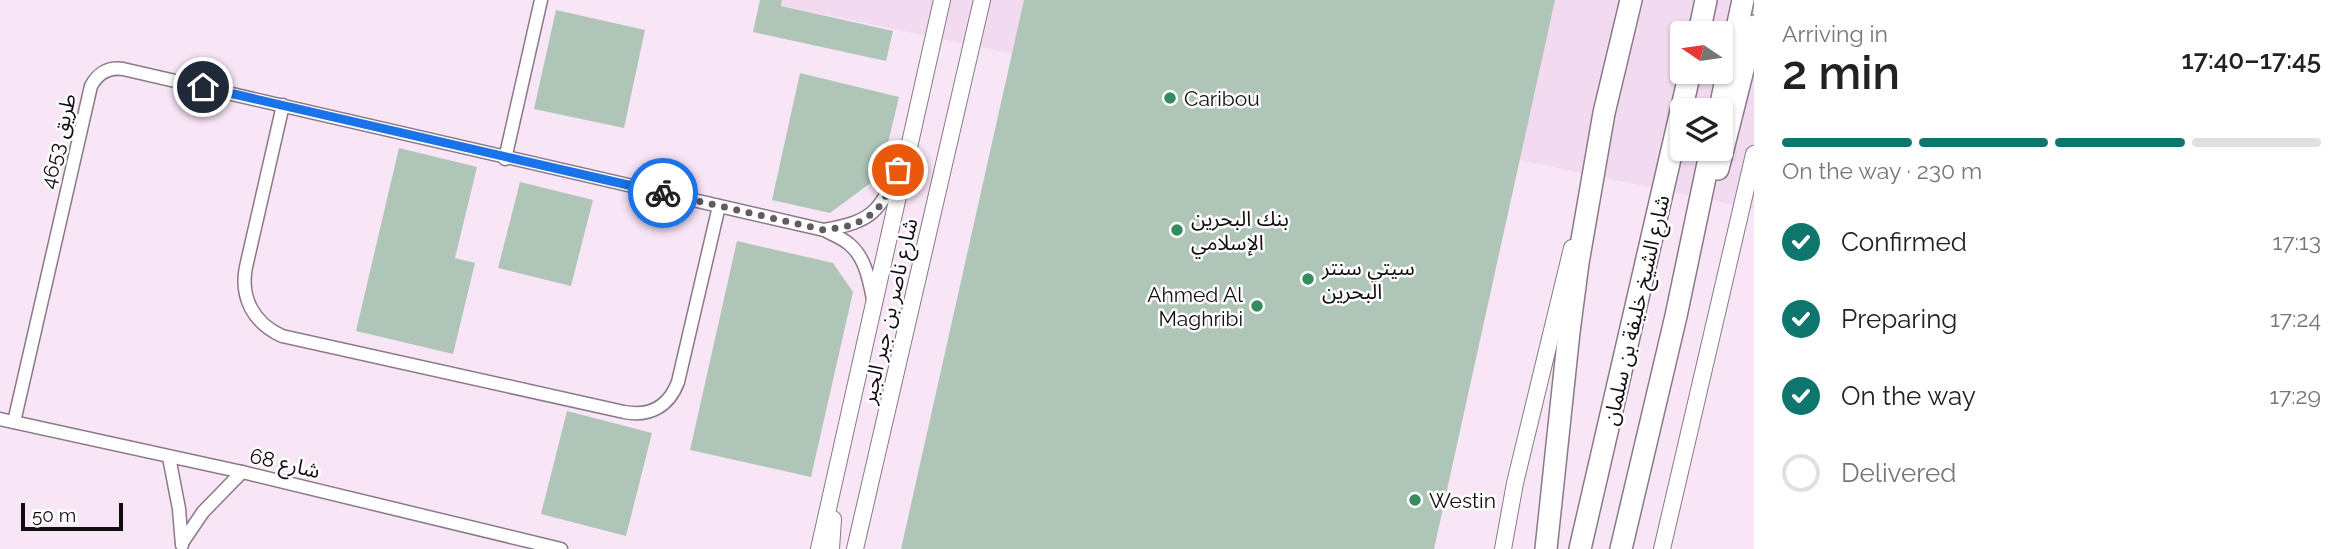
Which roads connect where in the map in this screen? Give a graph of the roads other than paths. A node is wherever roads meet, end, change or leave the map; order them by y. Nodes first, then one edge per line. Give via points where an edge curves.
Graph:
1 (541, 0) edge
2 (942, 0) edge
3 (982, 0) edge
4 (1696, 0) edge
5 (1706, 0) edge
6 (1744, 0) edge
7 (1631, 2) edge
8 (1692, 21) edge
9 (1702, 21) edge
10 (1754, 26) edge
11 (1681, 84) edge
12 (1687, 84) edge
13 (1722, 98) edge
14 (283, 105) junction
15 (1604, 113) junction
16 (907, 153) junction
17 (1754, 154) edge
18 (505, 159) junction
19 (1708, 161) edge
20 (719, 206) junction
21 (824, 230) junction
22 (1649, 254) junction
23 (873, 299) junction
24 (1676, 316) junction
25 (0, 419) edge
26 (14, 422) junction
27 (169, 457) junction
28 (242, 472) junction
29 (831, 488) junction
30 (827, 508) junction
31 (529, 545) edge
32 (182, 546) edge
33 (857, 546) edge
34 (561, 549) edge
35 (807, 549) edge
36 (819, 549) edge
37 (831, 549) edge
38 (1503, 549) edge
39 (1546, 549) edge
40 (1580, 549) edge
41 (1624, 549) edge
42 (1662, 549) edge

1 - 18 street
2 - 16 main road, شارع ناصر بن جبر الجبر
3 - 33 main road, شارع ناصر بن جبر الجبر
4 - 8 highway
5 - 9 highway
6 - 13 highway
7 - 15 highway
10 - 24 highway
11 - 22 highway
12 - 22 highway, شارع الشيخ خليفة بن سلمان
14 - 18 street, طريق 4653
14 - 20 street via 244,286 258,320 282,336 624,412 650,412 664,403 678,382
14 - 26 street, طريق 4653 via 117,68 94,80
15 - 38 main road
15 - 39 highway via 1569,332
16 - 21 street, طريق 4653 via 882,204 854,225
16 - 23 main road, شارع ناصر بن جبر الجبر
17 - 42 main road
18 - 20 street, طريق 4653
19 - 24 highway, شارع الشيخ خليفة بن سلمان
20 - 21 street, طريق 4653
21 - 23 street, طريق 4653 via 849,244 863,262
22 - 40 highway, شارع الشيخ خليفة بن سلمان
23 - 29 main road, شارع ناصر بن جبر الجبر
24 - 41 highway, شارع الشيخ خليفة بن سلمان
25 - 26 street, شارع 68
26 - 27 street, شارع 68
27 - 28 street, شارع 68
27 - 32 street
28 - 31 street, شارع 68
28 - 32 street via 203,512
29 - 30 main road, شارع ناصر بن جبر الجبر
29 - 37 main road
30 - 35 main road
30 - 36 main road, شارع ناصر بن جبر الجبر
31 - 34 street, شارع 68

